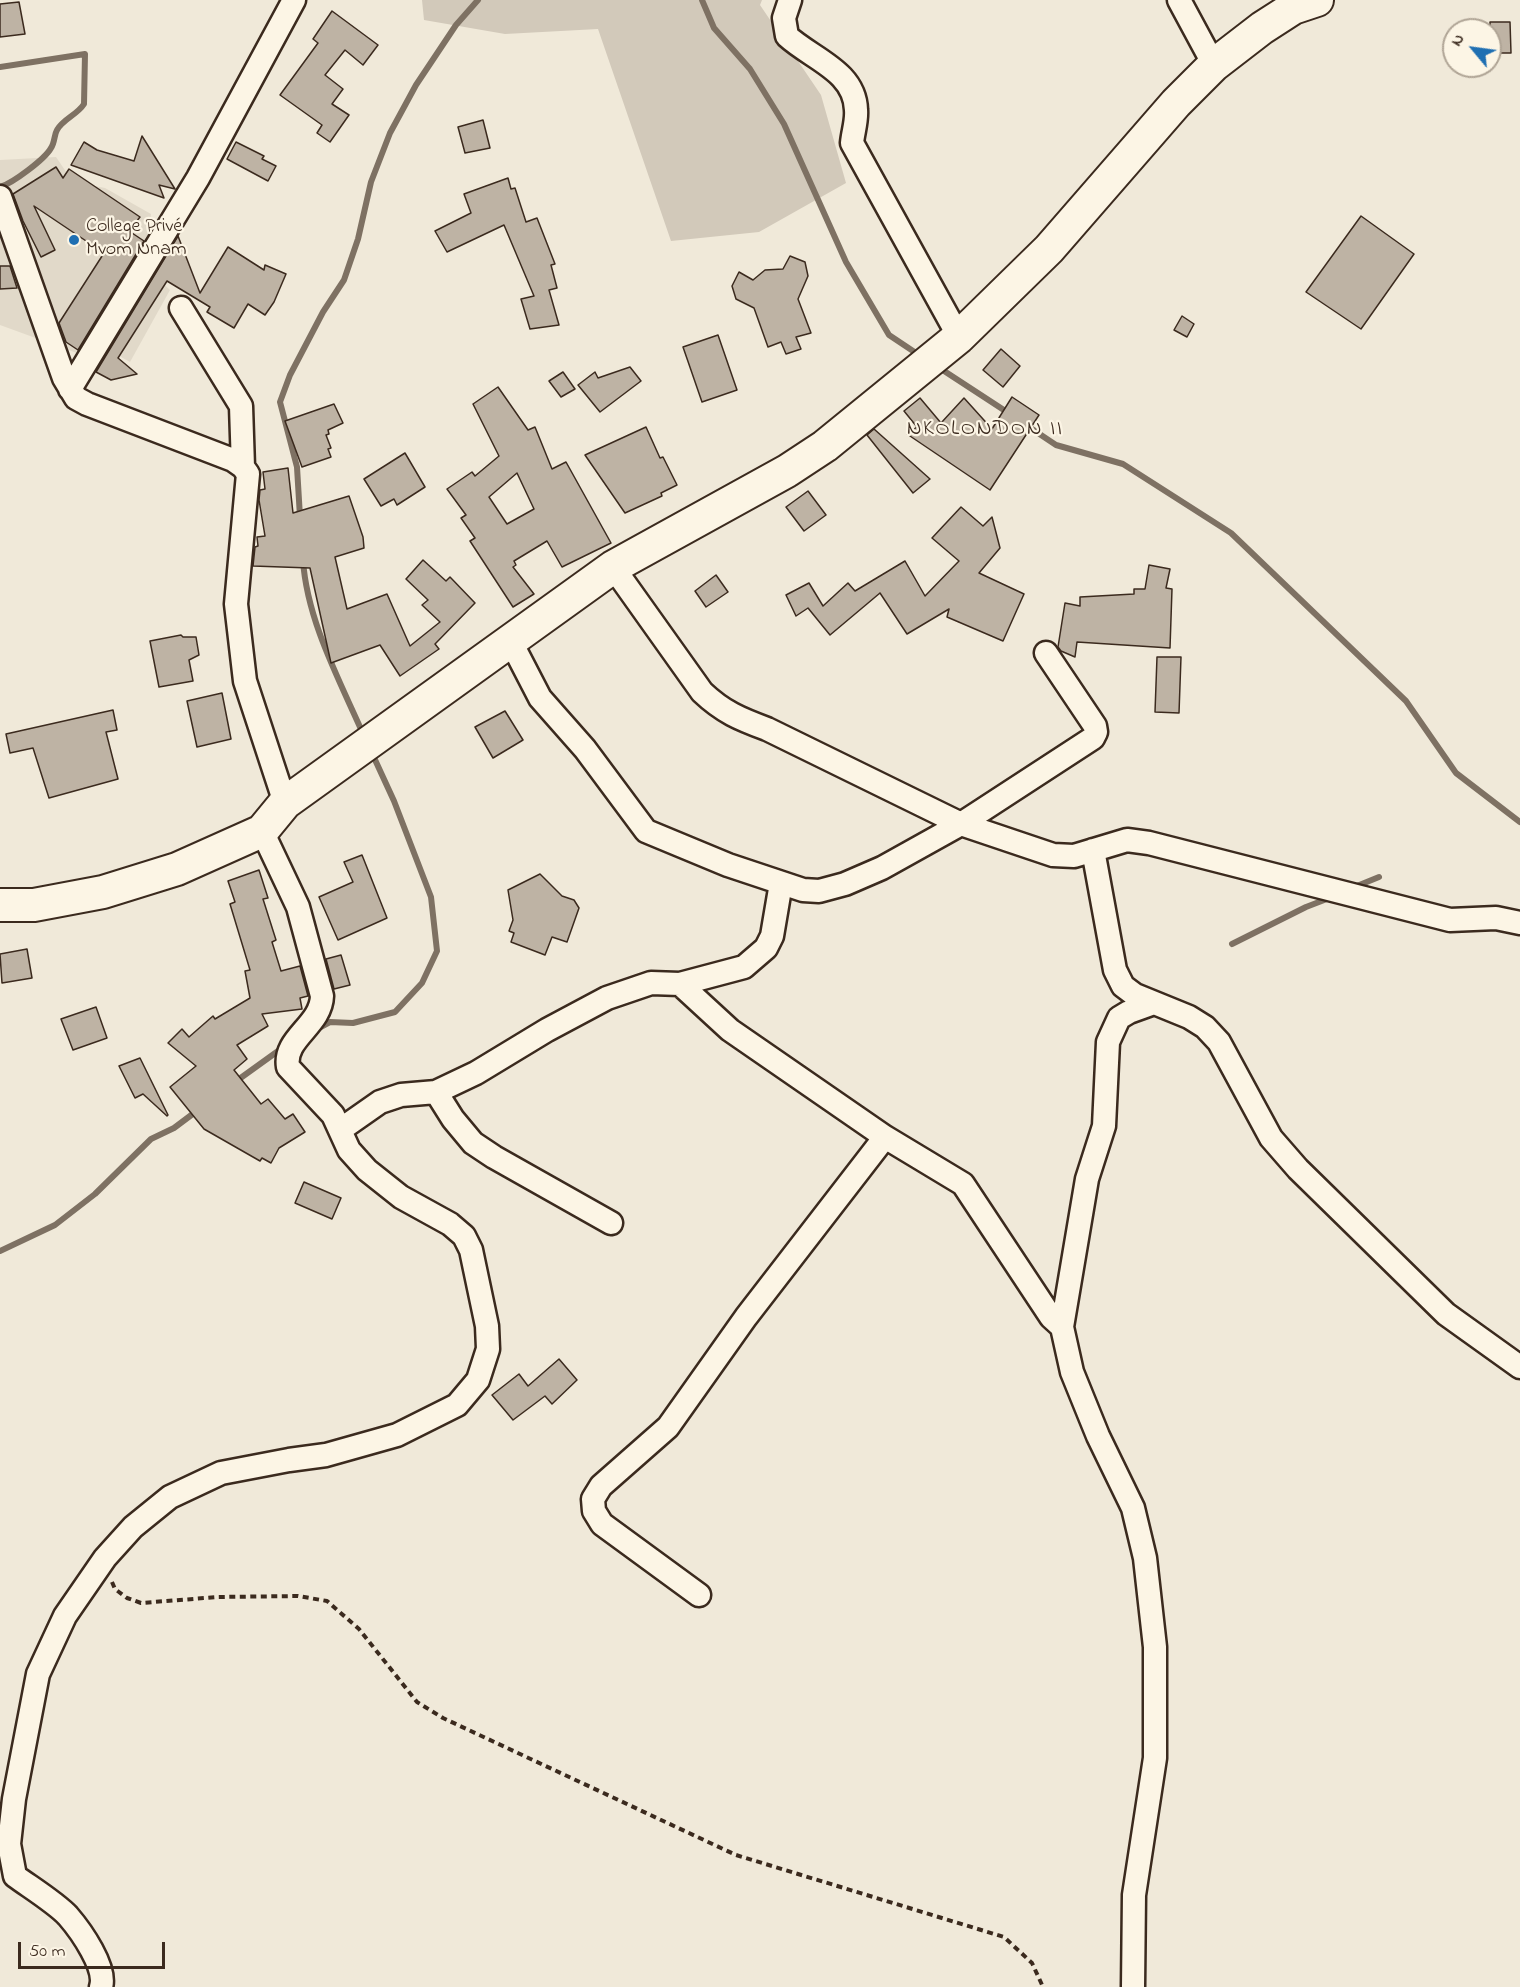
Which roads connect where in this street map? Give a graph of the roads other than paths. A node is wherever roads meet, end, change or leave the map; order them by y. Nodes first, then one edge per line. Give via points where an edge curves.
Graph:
1 (294, 0) edge
2 (790, 0) edge
3 (1179, 0) edge
4 (1317, 0) edge
5 (1214, 65) junction
6 (0, 197) edge
7 (181, 308) dead end
8 (959, 338) junction
9 (70, 389) junction
10 (243, 467) junction
11 (613, 567) junction
12 (510, 640) junction
13 (1046, 653) dead end
14 (285, 803) junction
15 (961, 824) junction
16 (262, 831) junction
17 (1093, 850) junction
18 (781, 883) junction
19 (0, 905) edge
20 (1520, 923) edge
21 (680, 984) junction
22 (1154, 1004) junction
23 (436, 1092) junction
24 (340, 1130) junction
25 (885, 1137) junction
26 (611, 1223) dead end
27 (1062, 1327) junction
28 (1520, 1367) edge
29 (699, 1595) dead end
30 (101, 1987) edge
31 (1133, 1987) edge

1 - 9 street via 198,178
2 - 8 street via 784,18 787,36 842,76 852,88 857,113 852,143
3 - 5 street
4 - 5 street via 1293,8
5 - 8 street via 1049,249
6 - 9 street
7 - 10 street via 241,406
8 - 11 street via 825,446
9 - 10 street via 87,404
10 - 14 street via 248,474 248,487 236,604 245,681
11 - 12 street
11 - 15 street via 702,692 716,705
12 - 14 street
12 - 18 street via 540,698 585,749 646,831
13 - 15 street via 1095,726 1094,738
14 - 16 street
15 - 17 street via 1053,855 1074,856
15 - 18 street via 845,884 819,891
16 - 19 street via 177,869 103,892 34,905
16 - 24 street via 298,907 322,996 318,1015 286,1058 288,1067 333,1115
17 - 20 street via 1127,840 1149,843 1450,920 1496,918
17 - 22 street via 1115,970 1123,986
18 - 21 street via 772,936 756,959 744,967
21 - 23 street via 651,983 608,998
21 - 25 street via 730,1030
22 - 27 street via 1119,1018 1108,1042 1104,1126 1087,1179
22 - 28 street via 1205,1026 1219,1042 1271,1138 1298,1169 1446,1314
23 - 24 street via 401,1095 380,1102
23 - 26 street via 473,1143
24 - 30 street via 349,1150 368,1170 401,1197 464,1236 471,1250 488,1349 478,1380 457,1405 397,1435 326,1455 221,1473 170,1497 133,1527 105,1558 65,1616 38,1674 9,1844 15,1876 67,1915 98,1960
25 - 27 street via 963,1184
25 - 29 street via 746,1317 668,1427 601,1486 593,1499 594,1511 602,1524
27 - 31 street via 1072,1371 1133,1508 1145,1558 1154,1636 1155,1758 1134,1896

